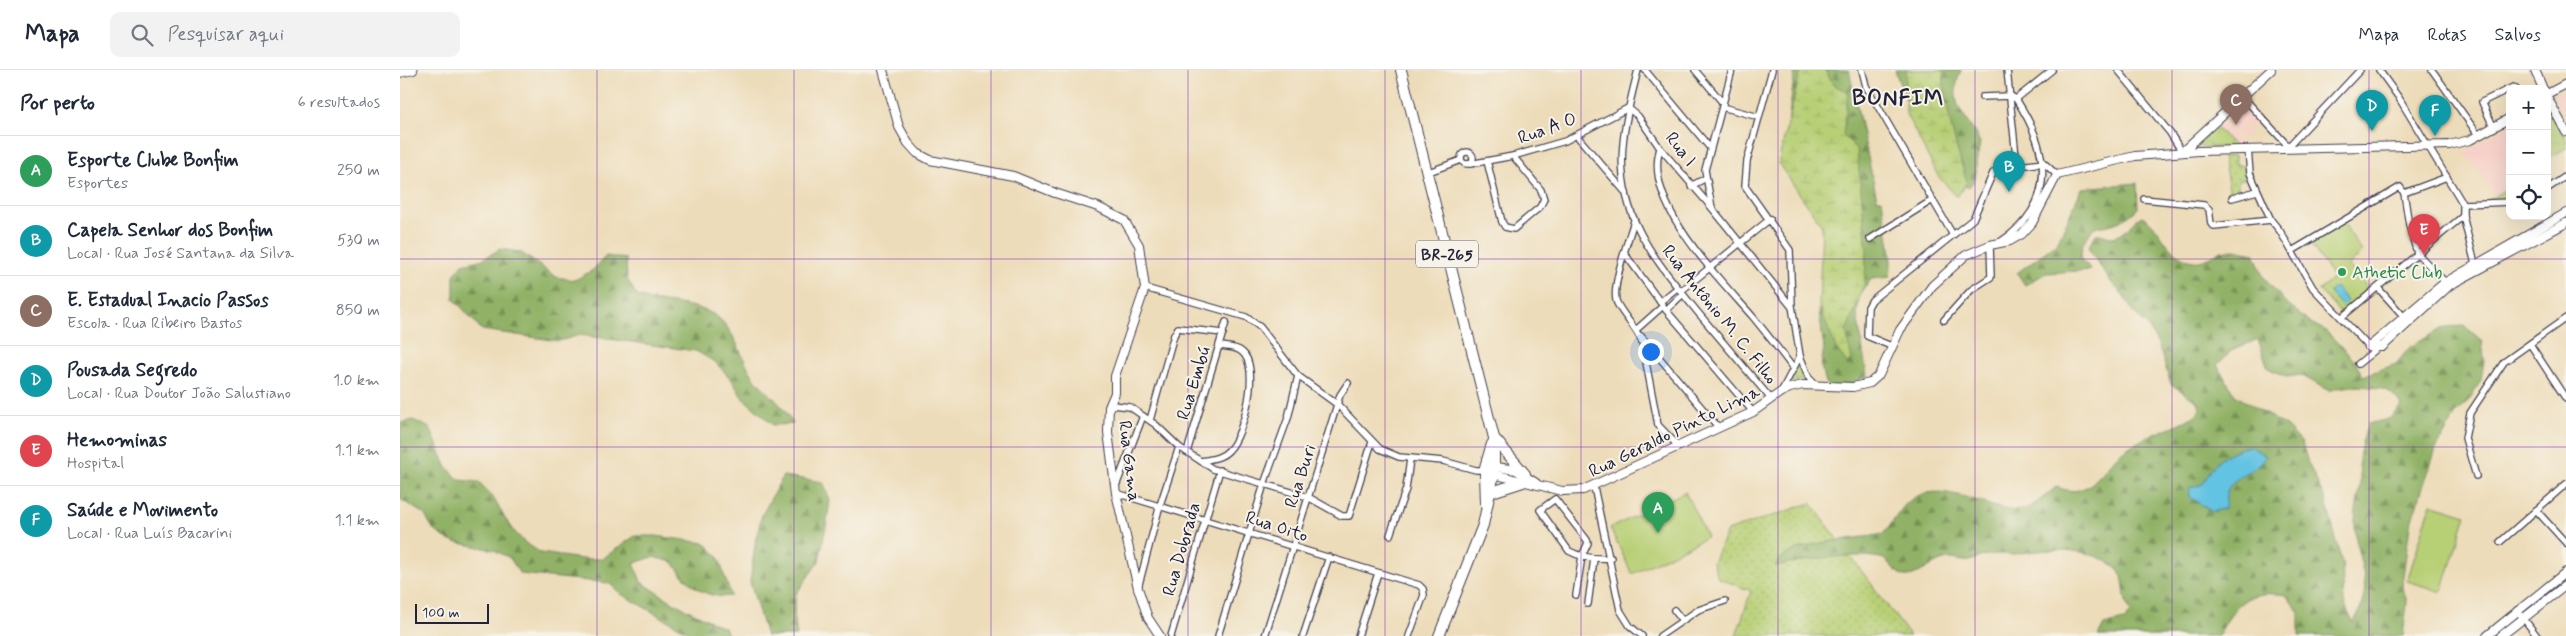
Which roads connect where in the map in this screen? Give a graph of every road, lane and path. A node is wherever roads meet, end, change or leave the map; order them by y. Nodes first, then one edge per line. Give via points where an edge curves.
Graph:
1 (413, 70) edge
2 (883, 70) edge
3 (1401, 70) edge
4 (1638, 70) edge
5 (1645, 70) edge
6 (1695, 70) edge
7 (1732, 70) edge
8 (1772, 70) edge
9 (1862, 70) edge
10 (2007, 70) edge
11 (2052, 70) edge
12 (2118, 70) edge
13 (2271, 70) edge
14 (2360, 70) edge
15 (2379, 70) edge
16 (2432, 70) edge
17 (2534, 70) edge
18 (400, 73) edge
19 (2566, 84) edge
20 (2541, 85) edge
21 (2506, 90) edge
22 (2551, 93) edge
23 (2242, 96) junction
24 (1982, 97) dead end
25 (2013, 97) junction
26 (2551, 104) edge
27 (1722, 105) junction
28 (1628, 108) junction
29 (1758, 117) junction
30 (2506, 120) edge
31 (2494, 128) junction
32 (2566, 132) edge
33 (1577, 136) junction
34 (2479, 136) junction
35 (2429, 145) junction
36 (2288, 147) junction
37 (1660, 148) junction
38 (1710, 148) junction
39 (2248, 149) junction
40 (2182, 152) junction
41 (1513, 156) junction
42 (1473, 157) junction
43 (1461, 160) junction
44 (1484, 162) junction
45 (2044, 163) junction
46 (1470, 164) junction
47 (2017, 166) junction
48 (1426, 172) junction
49 (2056, 175) junction
50 (1623, 176) junction
51 (2447, 176) junction
52 (2566, 176) edge
53 (1706, 178) junction
54 (1614, 181) junction
55 (1691, 186) junction
56 (2551, 187) edge
57 (2257, 191) junction
58 (1626, 193) junction
59 (2404, 193) junction
60 (2232, 198) dead end
61 (2144, 199) dead end
62 (1931, 201) junction
63 (2506, 202) edge
64 (2463, 204) junction
65 (1712, 208) junction
66 (2566, 213) edge
67 (2463, 216) junction
68 (1770, 219) junction
69 (2271, 220) junction
70 (1634, 221) junction
71 (2566, 223) edge
72 (1953, 235) junction
73 (1870, 239) dead end
74 (2000, 242) junction
75 (1740, 244) junction
76 (1990, 245) junction
77 (2292, 251) junction
78 (2418, 253) junction
79 (1625, 254) junction
80 (2475, 267) junction
81 (1710, 268) junction
82 (2447, 284) junction
83 (1144, 288) junction
84 (2378, 288) junction
85 (1680, 291) junction
86 (1663, 306) junction
87 (1792, 306) junction
88 (2342, 317) junction
89 (2566, 318) edge
90 (1944, 320) dead end
91 (2407, 320) junction
92 (1226, 322) dead end
93 (1637, 331) junction
94 (1223, 333) junction
95 (2530, 344) junction
96 (1220, 346) junction
97 (1891, 346) junction
98 (2381, 347) junction
99 (2369, 348) junction
100 (1800, 356) junction
101 (2358, 364) dead end
102 (1793, 368) junction
103 (1298, 376) junction
104 (1348, 383) dead end
105 (1816, 385) junction
106 (1781, 392) junction
107 (1771, 399) junction
108 (2566, 399) edge
109 (1338, 405) junction
110 (1109, 407) junction
111 (1753, 412) junction
112 (1143, 416) junction
113 (1150, 420) junction
114 (1720, 428) junction
115 (1494, 438) junction
116 (1372, 442) junction
117 (1179, 447) junction
118 (1678, 447) junction
119 (1187, 452) junction
120 (1410, 459) junction
121 (1201, 461) junction
122 (1220, 470) junction
123 (1489, 470) junction
124 (2476, 476) dead end
125 (1524, 478) junction
126 (1264, 484) junction
127 (2566, 484) edge
128 (1594, 487) junction
129 (1116, 490) junction
130 (1492, 492) junction
131 (1308, 497) junction
132 (1160, 505) junction
133 (2536, 510) junction
134 (1486, 513) junction
135 (1206, 519) junction
136 (1251, 533) junction
137 (1390, 535) dead end
138 (2500, 542) dead end
139 (2566, 543) edge
140 (1292, 548) junction
141 (1329, 556) junction
142 (1582, 556) junction
143 (1611, 558) junction
144 (1594, 559) junction
145 (2566, 572) edge
146 (1378, 573) junction
147 (2566, 585) edge
148 (1138, 588) junction
149 (1576, 595) dead end
150 (1725, 601) dead end
151 (1588, 604) dead end
152 (1674, 610) dead end
153 (2517, 610) junction
154 (2523, 618) junction
155 (1682, 620) junction
156 (1160, 636) edge
157 (1171, 636) edge
158 (1218, 636) edge
159 (1265, 636) edge
160 (1303, 636) edge
161 (1358, 636) edge
162 (1409, 636) edge
163 (1439, 636) edge
164 (1642, 636) edge
165 (1660, 636) edge
166 (2487, 636) edge
167 (2501, 636) edge
168 (2537, 636) edge

1 - 18 street
2 - 83 street via 899,128 917,153 930,160 1013,176 1114,214 1124,220 1139,245
3 - 48 highway, BR-265
4 - 28 street, Rua Antônio M. C. Filho
5 - 38 street
6 - 27 street
7 - 27 street
8 - 29 street
9 - 62 street via 1866,86
10 - 25 street
11 - 25 street
12 - 40 street
13 - 23 street
14 - 36 street
15 - 35 street
16 - 34 street
17 - 20 street
19 - 22 street
21 - 31 street via 2482,102
23 - 36 street
23 - 40 street
24 - 25 street
25 - 45 street via 2039,142
25 - 47 street
26 - 32 street
27 - 29 street
27 - 38 street
28 - 33 street, Rua A O
28 - 37 street, Rua I via 1638,116
28 - 50 street, Rua Antônio M. C. Filho via 1622,145
29 - 68 street via 1747,161 1746,186
30 - 31 street
31 - 34 street
33 - 41 street, Rua A O
33 - 54 street
34 - 35 street via 2465,142
35 - 36 street
35 - 51 street
36 - 39 street
37 - 55 street, Rua I
37 - 81 street via 1662,191 1676,222
38 - 53 street
39 - 40 street
39 - 57 street via 2250,173
40 - 49 street via 2135,156
41 - 44 street, Rua A O
41 - 44 street via 1544,197 1540,207 1516,228 1508,228 1502,222
42 - 43 street via 1465,152
42 - 44 street
42 - 46 street
43 - 46 street
43 - 48 street
44 - 46 street, Rua A O
45 - 47 street
45 - 49 street
45 - 74 street via 2042,188 2030,214 2020,228
47 - 72 street via 1993,173 1976,215
48 - 115 highway, BR-265
49 - 74 street via 2028,228 2017,237
50 - 54 street
50 - 58 street, Rua Antônio M. C. Filho
51 - 59 street
51 - 64 street
52 - 56 street
53 - 55 street
53 - 65 street
54 - 58 street
55 - 65 street, Rua I
57 - 60 street
57 - 69 street
58 - 70 street, Rua Antônio M. C. Filho
59 - 77 street via 2397,187
59 - 78 street
61 - 69 street via 2204,205 2209,209 2214,226
62 - 72 street
62 - 73 street
63 - 64 street
64 - 67 street
65 - 75 street, Rua I
66 - 80 street
67 - 78 street
67 - 80 street
68 - 75 street
68 - 87 street via 1790,250
69 - 77 street
70 - 79 street
70 - 85 street, Rua Antônio M. C. Filho via 1654,259
71 - 80 street
72 - 97 street via 1879,294 1868,307 1867,336
74 - 76 street
75 - 81 street
75 - 87 street, Rua I
76 - 90 street via 1991,277 1971,290
76 - 97 street via 1966,255 1932,286
77 - 88 street via 2313,288
78 - 82 street
78 - 84 street
79 - 86 street
79 - 93 street via 1614,295 1618,306
80 - 82 street
81 - 85 street
81 - 102 street
82 - 91 street
83 - 103 street via 1246,317 1260,327
83 - 110 street, Rua Gama via 1115,376 1115,393
84 - 88 street
84 - 91 street
85 - 86 street
85 - 86 street
85 - 107 street, Rua Antônio M. C. Filho
86 - 93 street
86 - 111 street
87 - 100 street
88 - 99 street
89 - 95 street
91 - 98 street
91 - 99 street
92 - 94 street, Rua Embú
93 - 114 street
93 - 118 street via 1658,425
94 - 96 street, Rua Embú
94 - 113 street via 1178,328
95 - 108 street
95 - 124 street via 2504,362 2470,413 2465,438
96 - 119 street, Rua Embú
96 - 121 street via 1237,349 1247,358 1250,392 1240,429 1230,449 1215,459
97 - 105 street, Rua Geraldo Pinto Lima via 1879,375 1870,383 1859,386
98 - 99 street
98 - 101 street
100 - 102 street
100 - 105 street via 1809,378
102 - 106 street
103 - 109 street
103 - 126 street via 1288,418
104 - 109 street, Rua Buri
105 - 106 street, Rua Geraldo Pinto Lima via 1803,385
106 - 107 street, Rua Geraldo Pinto Lima
107 - 111 street, Rua Geraldo Pinto Lima
109 - 116 street
109 - 131 street, Rua Buri
110 - 112 street via 1130,407
110 - 129 street, Rua Gama via 1108,432
111 - 114 street, Rua Geraldo Pinto Lima
112 - 113 street
112 - 129 street
113 - 117 street
114 - 118 street, Rua Geraldo Pinto Lima
115 - 123 highway, BR-265
115 - 125 highway
116 - 120 street via 1388,454
116 - 131 street via 1349,516 1342,516
117 - 119 street
117 - 132 street
118 - 128 street, Rua Geraldo Pinto Lima
119 - 121 street
120 - 123 street via 1443,461
120 - 137 street via 1406,489
121 - 122 street
122 - 126 street
122 - 135 street, Rua Dobrada
123 - 125 street, Rua Geraldo Pinto Lima
123 - 130 highway, BR-265
123 - 134 highway
125 - 128 street, Rua Geraldo Pinto Lima via 1562,491
125 - 130 highway
126 - 131 street
126 - 136 street
127 - 133 street
128 - 143 street
129 - 132 street, Rua Oito
129 - 148 street, Rua Gama
130 - 134 highway, BR-265
131 - 140 street, Rua Buri
132 - 135 street, Rua Oito
132 - 148 street
133 - 138 street
133 - 139 street
134 - 163 highway, BR-265
135 - 136 street, Rua Oito
135 - 157 street, Rua Dobrada
136 - 140 street, Rua Oito
136 - 158 street
140 - 141 street, Rua Oito
140 - 159 street, Rua Buri
141 - 146 street, Rua Oito
141 - 160 street
142 - 142 street via 1587,540 1555,499 1540,510 1568,551
142 - 144 street
142 - 149 street
143 - 144 street
143 - 164 street via 1620,610 1630,626
144 - 151 street
145 - 153 street
146 - 161 street
146 - 162 street, Rua Oito via 1419,585 1424,591
147 - 154 street
148 - 156 street, Rua Gama via 1148,618
150 - 155 street via 1698,610
152 - 155 street
153 - 154 street
153 - 166 street
154 - 167 street
154 - 168 street
155 - 165 street

